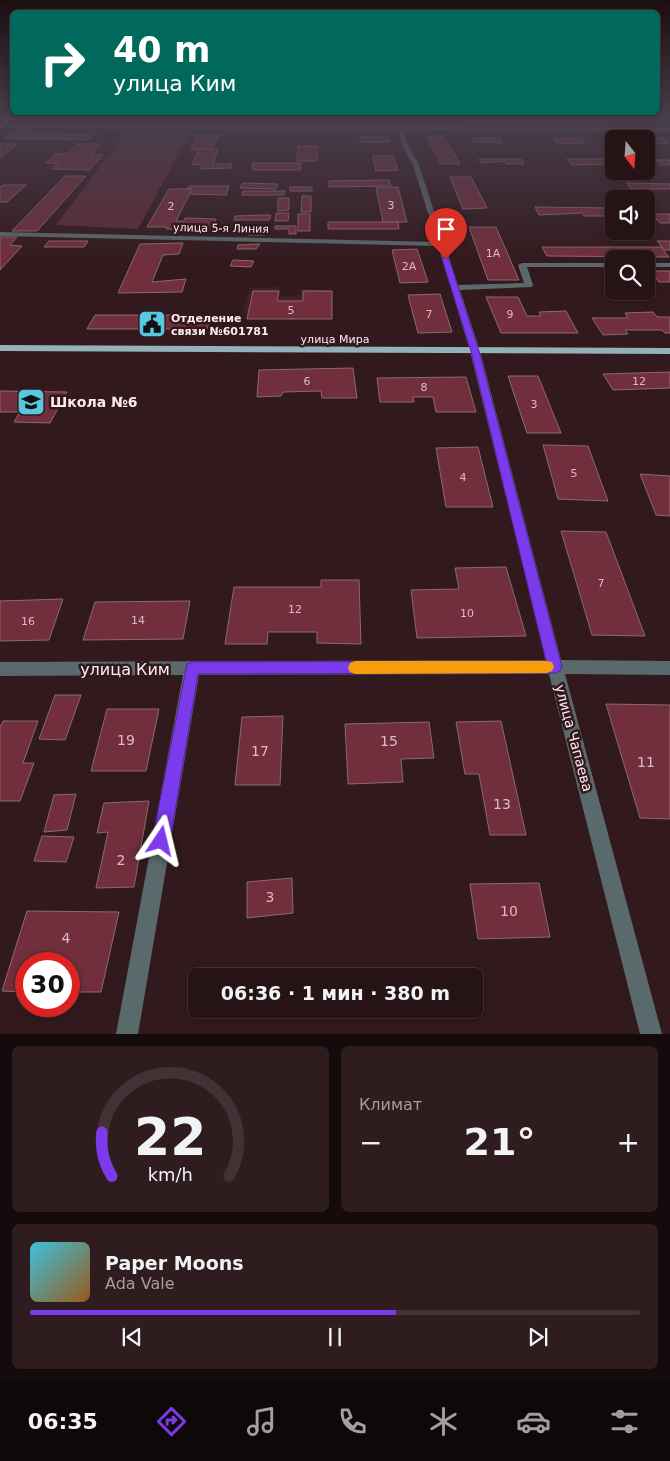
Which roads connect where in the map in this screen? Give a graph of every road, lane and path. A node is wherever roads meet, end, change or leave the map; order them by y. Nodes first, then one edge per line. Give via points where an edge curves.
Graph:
1 (417, 167) edge
2 (0, 234) edge
3 (441, 244) junction
4 (605, 265) edge
5 (655, 265) edge
6 (670, 265) edge
7 (455, 288) junction
8 (0, 348) edge
9 (475, 351) junction
10 (670, 351) edge
11 (555, 667) junction
12 (192, 668) junction
13 (670, 668) edge
14 (0, 669) edge
15 (127, 1034) edge
16 (651, 1034) edge

1 - 3 street, улица Чапаева
2 - 3 street, улица 5-я Линия
3 - 7 street, улица Чапаева
4 - 7 street via 522,265 529,285
5 - 6 street
7 - 9 street, улица Чапаева
8 - 9 main road, улица Мира
9 - 10 main road, улица Мира
9 - 11 street, улица Чапаева
11 - 12 street, улица Ким
11 - 13 street, улица Ким
11 - 16 street, улица Чапаева
12 - 14 street, улица Ким
12 - 15 street

